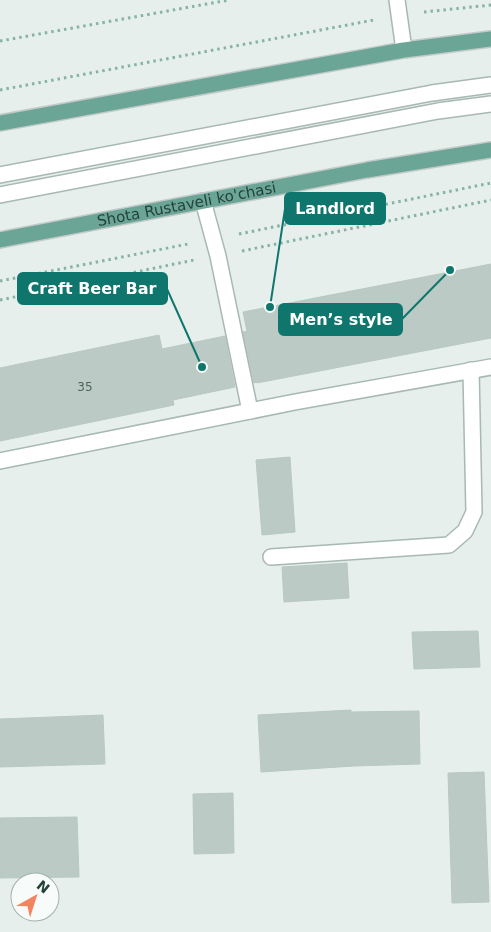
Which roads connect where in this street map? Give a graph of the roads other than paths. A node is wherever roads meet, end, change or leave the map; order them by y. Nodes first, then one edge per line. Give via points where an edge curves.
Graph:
1 (397, 0) edge
2 (491, 39) edge
3 (404, 50) junction
4 (491, 85) edge
5 (491, 104) edge
6 (0, 123) edge
7 (491, 150) edge
8 (0, 176) edge
9 (0, 195) edge
10 (203, 201) junction
11 (0, 240) edge
12 (491, 367) edge
13 (471, 370) junction
14 (250, 411) junction
15 (0, 461) edge
16 (271, 557) dead end

1 - 3 street
2 - 3 main road
3 - 6 main road
4 - 8 street via 432,93
5 - 9 street via 438,111
7 - 10 main road, Shota Rustaveli ko'chasi
10 - 11 main road, Shota Rustaveli ko'chasi
10 - 14 street via 218,256
12 - 13 street
13 - 14 street
13 - 16 street via 474,512 465,532 448,545
14 - 15 street

